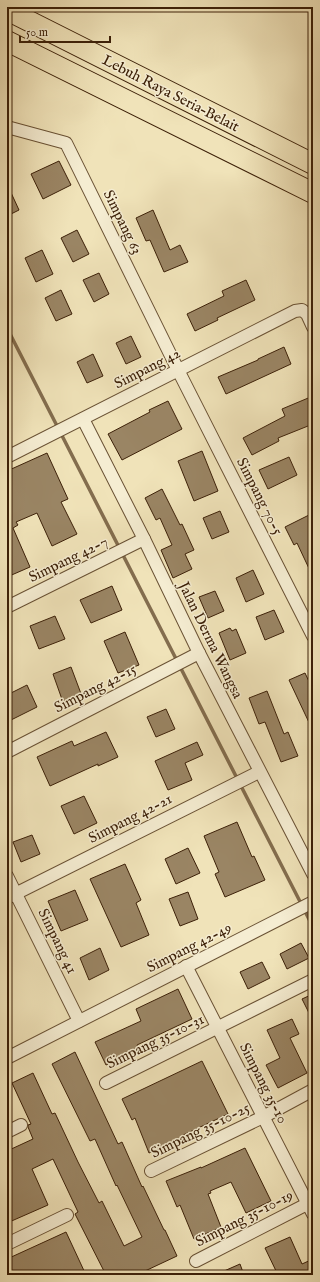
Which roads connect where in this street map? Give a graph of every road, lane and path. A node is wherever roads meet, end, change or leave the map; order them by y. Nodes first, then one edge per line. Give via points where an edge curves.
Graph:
1 (7, 10) edge
2 (7, 41) edge
3 (7, 127) edge
4 (313, 164) edge
5 (313, 193) edge
6 (313, 327) edge
7 (178, 370) junction
8 (83, 419) junction
9 (7, 456) edge
10 (144, 539) junction
11 (7, 607) edge
12 (313, 636) edge
13 (199, 653) junction
14 (7, 752) edge
15 (254, 774) junction
16 (313, 874) edge
17 (7, 876) edge
18 (11, 895) edge
19 (313, 902) edge
20 (186, 966) junction
21 (310, 981) dead end
22 (79, 1021) junction
23 (218, 1027) junction
24 (7, 1058) edge
25 (106, 1083) dead end
26 (313, 1090) edge
27 (263, 1117) junction
28 (21, 1125) dead end
29 (7, 1132) edge
30 (151, 1172) dead end
31 (311, 1207) edge
32 (67, 1215) dead end
33 (7, 1244) edge
34 (196, 1261) dead end

1 - 4 highway, Lebuh Raya Seria–Belait
2 - 5 highway, Lebuh Raya Seria–Belait
3 - 7 street, Simpang 63 via 66,143
6 - 7 street, Simpang 42 via 302,310 295,311
7 - 8 street, Simpang 42
7 - 12 street, Simpang 70-5
8 - 9 street, Simpang 42
8 - 10 street, Jalan Derma Wangsa
10 - 11 street, Simpang 42-7
10 - 13 street, Jalan Derma Wangsa
13 - 14 street, Simpang 42-15
13 - 15 street, Jalan Derma Wangsa
15 - 16 street, Jalan Derma Wangsa
15 - 18 street, Simpang 42-21
17 - 18 street, Simpang 41
18 - 22 street, Simpang 41
19 - 20 street, Simpang 42-49
20 - 22 street, Simpang 42-49
20 - 23 street, Simpang 35-10
21 - 23 street, Simpang 35-10-31
22 - 24 street, Simpang 42-49
23 - 25 street, Simpang 35-10-31
23 - 27 street, Simpang 35-10
26 - 27 street, Simpang 35-10-25
27 - 30 street, Simpang 35-10-25
27 - 31 street, Simpang 35-10
28 - 29 street
31 - 34 street, Simpang 35-10-19
32 - 33 street

